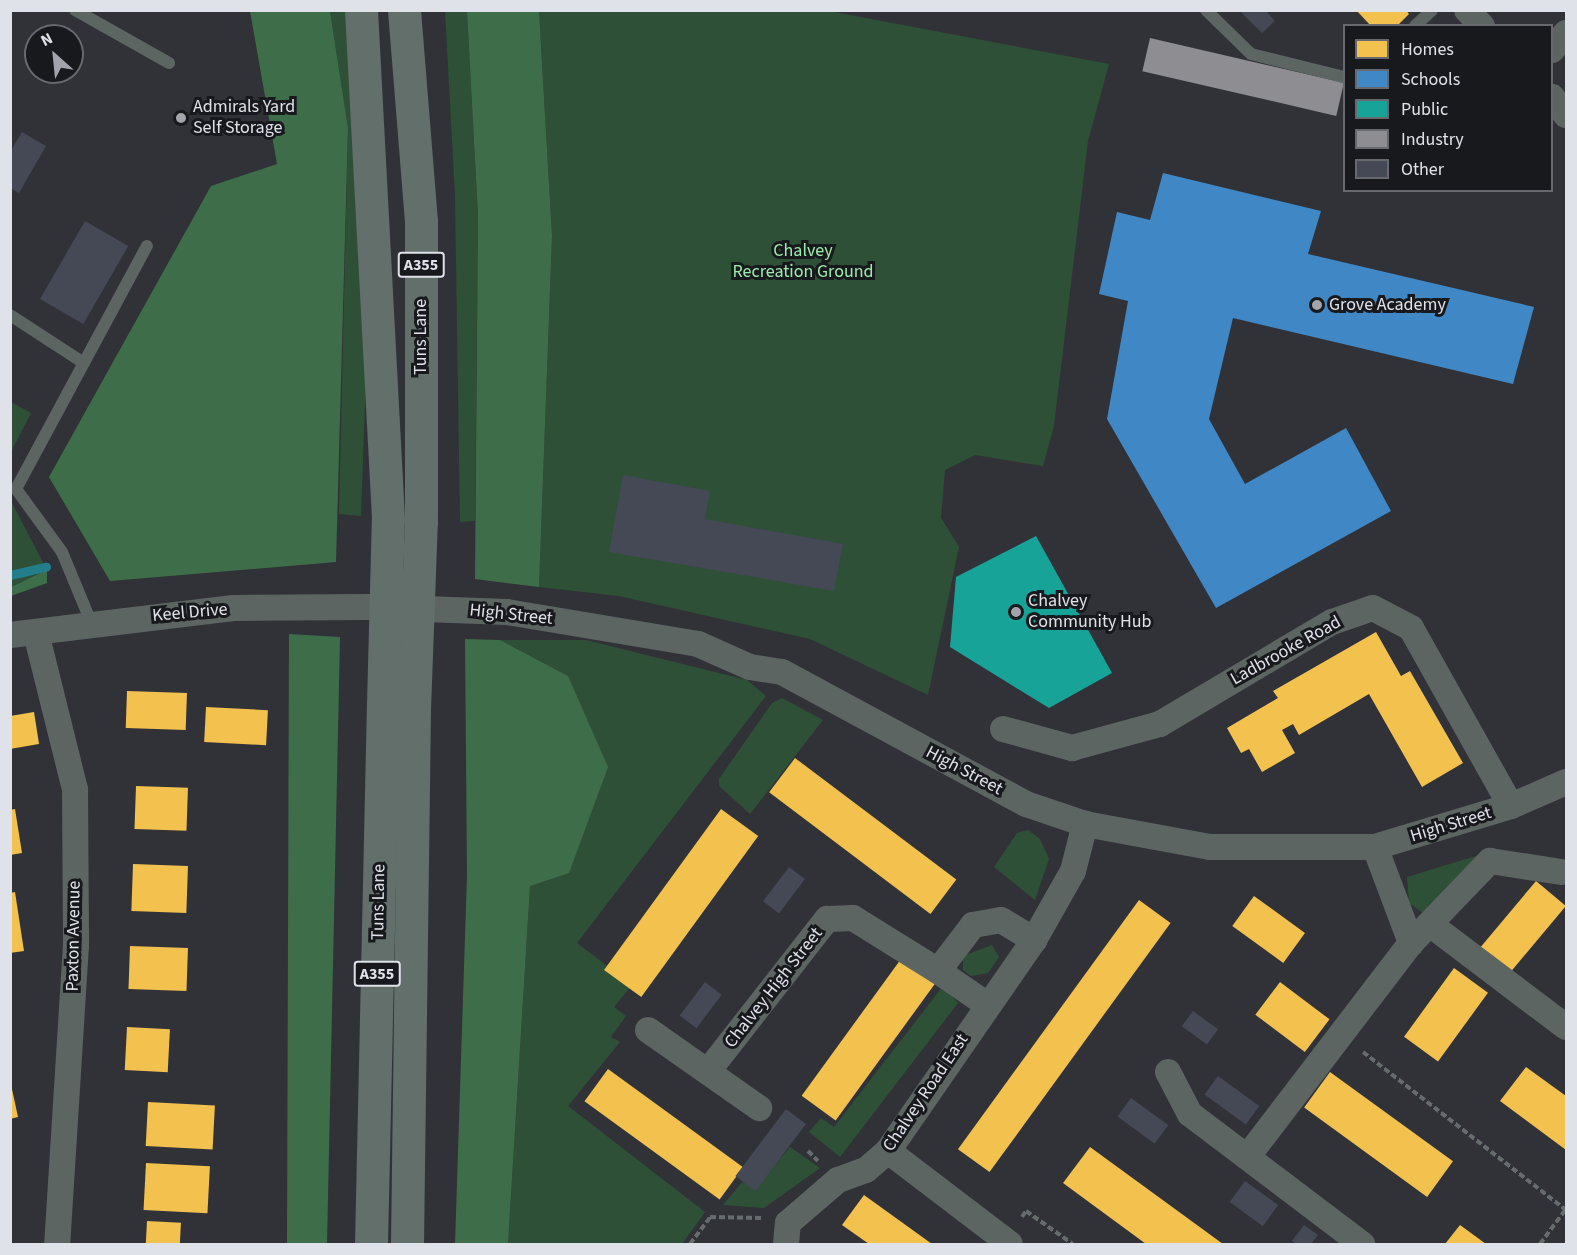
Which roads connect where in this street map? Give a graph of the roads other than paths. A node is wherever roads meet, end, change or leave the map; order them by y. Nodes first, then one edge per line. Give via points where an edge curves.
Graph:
1 (75, 10) edge
2 (361, 10) edge
3 (404, 10) edge
4 (1206, 10) edge
5 (1432, 10) edge
6 (1467, 10) edge
7 (1417, 24) edge
8 (1480, 24) edge
9 (1566, 33) edge
10 (1553, 48) edge
11 (169, 63) dead end
12 (1343, 77) edge
13 (1553, 99) edge
14 (1566, 114) edge
15 (147, 246) dead end
16 (10, 315) edge
17 (84, 363) junction
18 (370, 607) joint
19 (91, 622) junction
20 (23, 634) edge
21 (399, 706) junction
22 (1003, 729) dead end
23 (1566, 782) edge
24 (1511, 806) junction
25 (1085, 824) junction
26 (1375, 847) junction
27 (1561, 872) dead end
28 (1431, 925) junction
29 (1034, 940) junction
30 (1411, 943) junction
31 (938, 970) junction
32 (986, 1004) junction
33 (1566, 1027) edge
34 (648, 1030) dead end
35 (709, 1070) junction
36 (1168, 1072) dead end
37 (759, 1108) dead end
38 (888, 1151) junction
39 (1248, 1156) junction
40 (787, 1234) edge
41 (1007, 1242) edge
42 (57, 1245) edge
43 (371, 1245) edge
44 (407, 1245) edge
45 (1362, 1245) edge

1 - 11 lane
2 - 21 main road, A355, bridge
3 - 21 main road, Tuns Lane / A355, bridge via 421,221 421,520
4 - 12 lane via 1251,54
5 - 7 lane
6 - 8 street
9 - 10 street
13 - 14 street
15 - 17 lane
16 - 17 lane
17 - 19 lane via 16,489 62,552
18 - 19 street, Keel Drive via 233,608
18 - 25 street, High Street via 507,612 698,644 750,666 782,672 1026,804
19 - 20 street, Keel Drive
20 - 42 street, Paxton Avenue via 75,790 76,945
21 - 43 main road, Tuns Lane / A355
21 - 44 main road, Tuns Lane / A355
22 - 24 street, Ladbrooke Road via 1072,748 1160,724 1332,622 1372,608 1411,628
23 - 24 street, High Street
24 - 26 street, High Street
25 - 26 street, High Street via 1210,847
25 - 29 street, Chalvey Road East via 1073,871
26 - 30 street
27 - 28 street via 1490,861
28 - 30 street
28 - 33 street
29 - 31 street via 1001,920 973,925
29 - 32 street, Chalvey Road East
30 - 39 street
31 - 32 street
31 - 35 street, Chalvey High Street via 853,918 827,919
32 - 38 street, Chalvey Road East
34 - 35 street
35 - 37 street
36 - 39 street via 1190,1114
38 - 40 street, Chalvey Road East via 866,1170 838,1180
38 - 41 street
39 - 45 street

